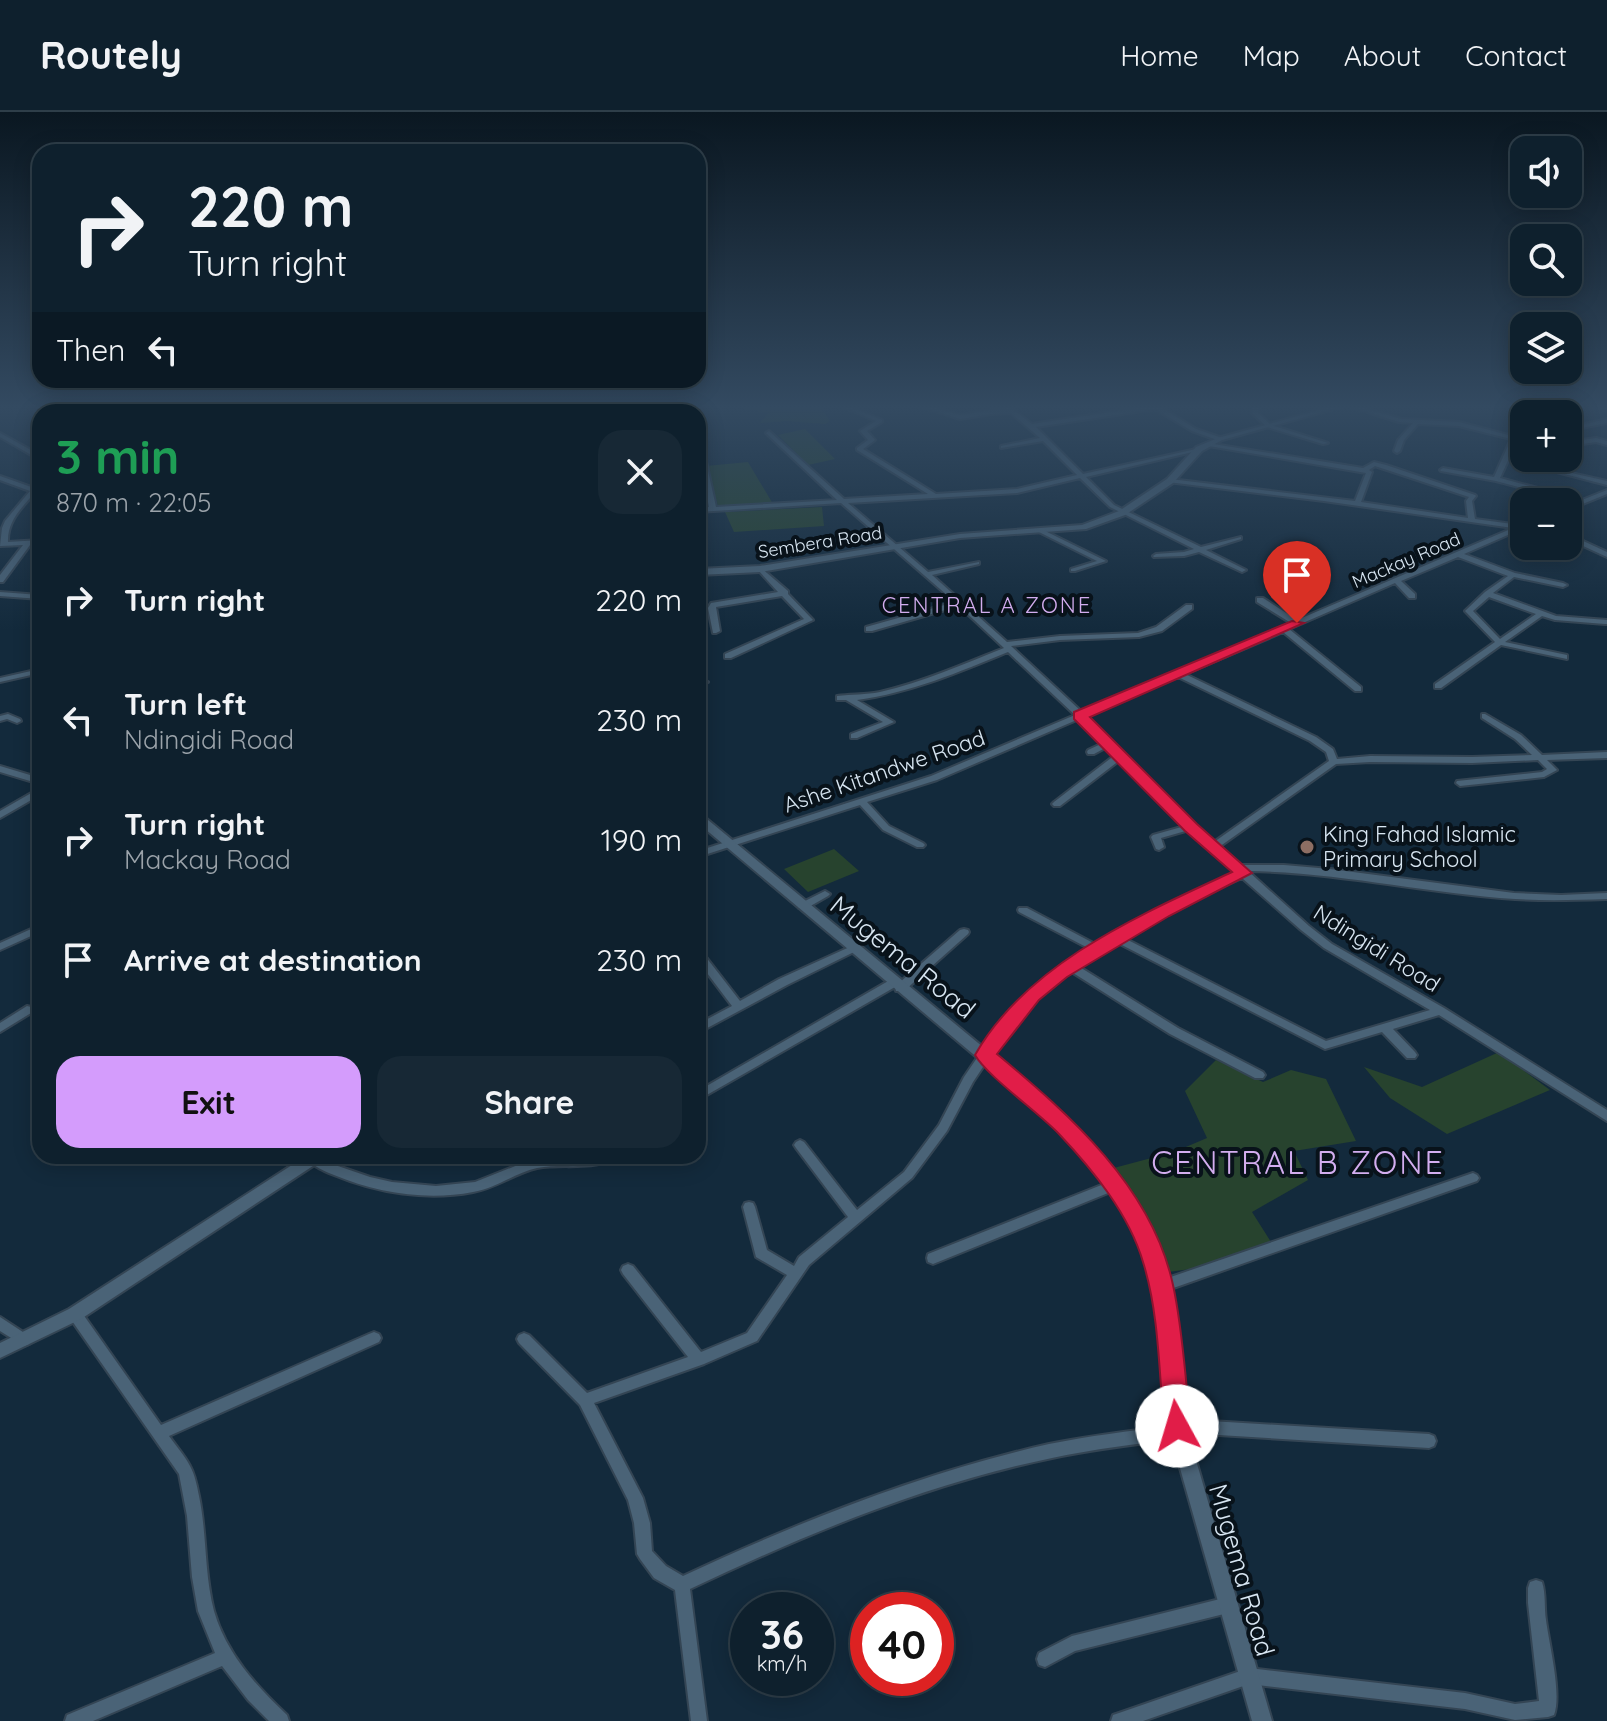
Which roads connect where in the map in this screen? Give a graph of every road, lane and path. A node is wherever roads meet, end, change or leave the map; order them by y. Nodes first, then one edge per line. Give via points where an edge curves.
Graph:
1 (7, 480) edge
2 (707, 480) edge
3 (819, 480) edge
4 (910, 480) edge
5 (1071, 480) edge
6 (1083, 480) edge
7 (1366, 480) edge
8 (1426, 480) edge
9 (1500, 480) edge
10 (1170, 481) joint
11 (32, 488) edge
12 (1530, 488) edge
13 (1607, 492) edge
14 (32, 494) edge
15 (937, 497) junction
16 (843, 502) junction
17 (1582, 502) edge
18 (1357, 504) junction
19 (706, 509) edge
20 (713, 509) junction
21 (1122, 513) junction
22 (1472, 521) junction
23 (1510, 526) edge
24 (1041, 531) junction
25 (1, 532) edge
26 (1510, 532) edge
27 (1239, 538) dead end
28 (28, 543) junction
29 (32, 543) edge
30 (1582, 543) edge
31 (2, 544) edge
32 (895, 547) junction
33 (1202, 549) junction
34 (1459, 555) junction
35 (1607, 555) edge
36 (1156, 556) dead end
37 (977, 563) dead end
38 (760, 569) junction
39 (1073, 570) dead end
40 (1242, 570) dead end
41 (706, 572) edge
42 (927, 574) junction
43 (1513, 575) junction
44 (0, 580) edge
45 (1397, 581) junction
46 (1563, 585) dead end
47 (785, 593) junction
48 (0, 594) edge
49 (1488, 594) junction
50 (32, 596) edge
51 (1412, 596) dead end
52 (1260, 600) dead end
53 (960, 603) junction
54 (1189, 607) dead end
55 (1540, 614) junction
56 (1605, 622) dead end
57 (1297, 623) junction
58 (869, 629) dead end
59 (1284, 629) junction
60 (716, 631) dead end
61 (1500, 643) junction
62 (1006, 647) junction
63 (728, 656) dead end
64 (1564, 657) dead end
65 (32, 673) edge
66 (1177, 673) junction
67 (0, 680) edge
68 (1438, 686) dead end
69 (1358, 689) dead end
70 (1080, 715) junction
71 (1485, 716) dead end
72 (0, 719) edge
73 (17, 721) dead end
74 (854, 736) dead end
75 (1107, 744) junction
76 (1091, 752) dead end
77 (1607, 755) edge
78 (1118, 757) junction
79 (1542, 758) junction
80 (1334, 762) junction
81 (0, 769) edge
82 (32, 779) edge
83 (1460, 783) dead end
84 (32, 796) edge
85 (863, 803) junction
86 (1057, 804) dead end
87 (0, 815) edge
88 (706, 824) edge
89 (1191, 827) junction
90 (729, 844) junction
91 (920, 845) dead end
92 (1159, 847) dead end
93 (1213, 847) junction
94 (706, 851) edge
95 (1241, 870) junction
96 (825, 894) dead end
97 (1607, 896) edge
98 (803, 906) junction
99 (1023, 910) dead end
100 (32, 932) edge
101 (964, 932) dead end
102 (1116, 938) junction
103 (0, 947) edge
104 (854, 948) junction
105 (1097, 949) junction
106 (706, 964) edge
107 (1070, 966) junction
108 (897, 986) junction
109 (738, 1006) junction
110 (27, 1010) dead end
111 (1440, 1011) junction
112 (706, 1024) edge
113 (0, 1028) edge
114 (1386, 1029) junction
115 (985, 1055) junction
116 (1411, 1055) dead end
117 (1259, 1075) dead end
118 (706, 1092) edge
119 (1607, 1116) edge
120 (800, 1145) dead end
121 (306, 1164) edge
122 (322, 1164) edge
123 (535, 1164) edge
124 (1473, 1178) dead end
125 (1114, 1185) junction
126 (749, 1207) dead end
127 (856, 1218) junction
128 (933, 1258) dead end
129 (628, 1270) dead end
130 (795, 1273) junction
131 (1162, 1286) junction
132 (75, 1314) junction
133 (0, 1323) edge
134 (374, 1338) dead end
135 (524, 1339) dead end
136 (24, 1340) junction
137 (0, 1351) edge
138 (699, 1360) junction
139 (585, 1400) junction
140 (1178, 1429) junction
141 (160, 1433) junction
142 (1429, 1441) dead end
143 (682, 1585) junction
144 (1536, 1588) dead end
145 (1228, 1605) junction
146 (226, 1656) junction
147 (1045, 1659) dead end
148 (1249, 1676) junction
149 (73, 1721) edge
150 (281, 1721) edge
151 (699, 1721) edge
152 (1119, 1721) edge
153 (1262, 1721) edge

1 - 11 street
2 - 20 street
3 - 16 street, Ndingidi Road
4 - 15 street
5 - 15 street via 1017,491
6 - 21 street
7 - 18 street
8 - 22 street via 1473,496
9 - 12 street
10 - 18 street
10 - 21 street, Sembera Road
13 - 17 street
14 - 25 street
15 - 16 street
16 - 20 street
16 - 32 street, Ndingidi Road
18 - 22 street
19 - 20 street
21 - 24 street, Sembera Road via 1083,527
21 - 33 street
22 - 23 street
24 - 32 street, Sembera Road
24 - 39 street via 1103,561
25 - 31 street
26 - 34 street, Mackay Road
27 - 33 street
28 - 29 street
28 - 31 street
28 - 44 street
30 - 35 street
32 - 38 street, Sembera Road
32 - 42 street, Ndingidi Road
33 - 36 street
33 - 40 street
34 - 43 street
34 - 45 street, Mackay Road
37 - 42 street
38 - 41 street, Sembera Road
38 - 47 street
42 - 53 street, Ndingidi Road
43 - 46 street
43 - 49 street
45 - 51 street
45 - 57 street, Mackay Road
47 - 60 street via 714,605
47 - 63 street via 807,622
48 - 50 street
49 - 55 street
49 - 61 street via 1469,611
52 - 57 street
53 - 58 street
53 - 62 street, Ndingidi Road
54 - 62 street via 1159,629 1139,635 1050,638
55 - 56 street
55 - 61 street
57 - 59 street, Mackay Road
59 - 66 street, Mackay Road
59 - 69 street
61 - 64 street
61 - 68 street
62 - 70 street, Ndingidi Road
62 - 74 street via 907,686 845,698 890,722
65 - 67 street
66 - 70 street, Mackay Road
66 - 80 street via 1313,739 1330,751
70 - 75 street, Ndingidi Road
70 - 85 street, Ashe Kitandwe Road
71 - 79 street
72 - 73 street
75 - 76 street
75 - 78 street, Ndingidi Road
77 - 79 street
78 - 86 street
78 - 89 street, Ndingidi Road
79 - 80 street
79 - 83 street via 1553,770
80 - 93 street
81 - 82 street
84 - 87 street
85 - 90 street, Ashe Kitandwe Road
85 - 91 street via 886,828
88 - 90 street, Mugema Road
89 - 92 street via 1156,837
89 - 93 street, Ndingidi Road
90 - 94 street, Ashe Kitandwe Road
90 - 98 street, Mugema Road
93 - 95 street, Ndingidi Road
95 - 97 street via 1308,869 1451,889
95 - 102 street
95 - 111 street, Ndingidi Road via 1328,946
96 - 98 street
98 - 104 street, Mugema Road
99 - 105 street
100 - 103 street
101 - 108 street
102 - 105 street
102 - 114 street via 1322,1044
104 - 108 street, Mugema Road
104 - 109 street
105 - 107 street
106 - 109 street
107 - 115 street via 1032,995
107 - 117 street via 1174,1031
108 - 115 street, Mugema Road
108 - 118 street
109 - 112 street
110 - 113 street
111 - 114 street
111 - 119 street, Ndingidi Road
114 - 116 street
115 - 125 street, Mugema Road via 1047,1108
115 - 127 street via 922,1158
120 - 127 street
121 - 132 street
122 - 123 street via 350,1177 438,1191 479,1186
124 - 131 street
125 - 128 street
125 - 131 street, Mugema Road via 1138,1223
126 - 130 street via 761,1253
127 - 130 street
129 - 138 street
130 - 138 street via 752,1337
131 - 140 street, Mugema Road
132 - 136 street
132 - 141 street
133 - 136 street
134 - 141 street
135 - 139 street
136 - 137 street
138 - 139 street
139 - 143 street via 635,1498 645,1554 660,1572
140 - 142 street
140 - 143 street via 1085,1443 954,1478 845,1513
140 - 145 street, Mugema Road
141 - 146 street via 185,1471 193,1496 202,1595
143 - 151 street
144 - 148 street via 1548,1709 1515,1712 1465,1701
145 - 147 street via 1072,1644
145 - 148 street, Mugema Road
146 - 149 street
146 - 150 street
148 - 152 street
148 - 153 street, Mugema Road

